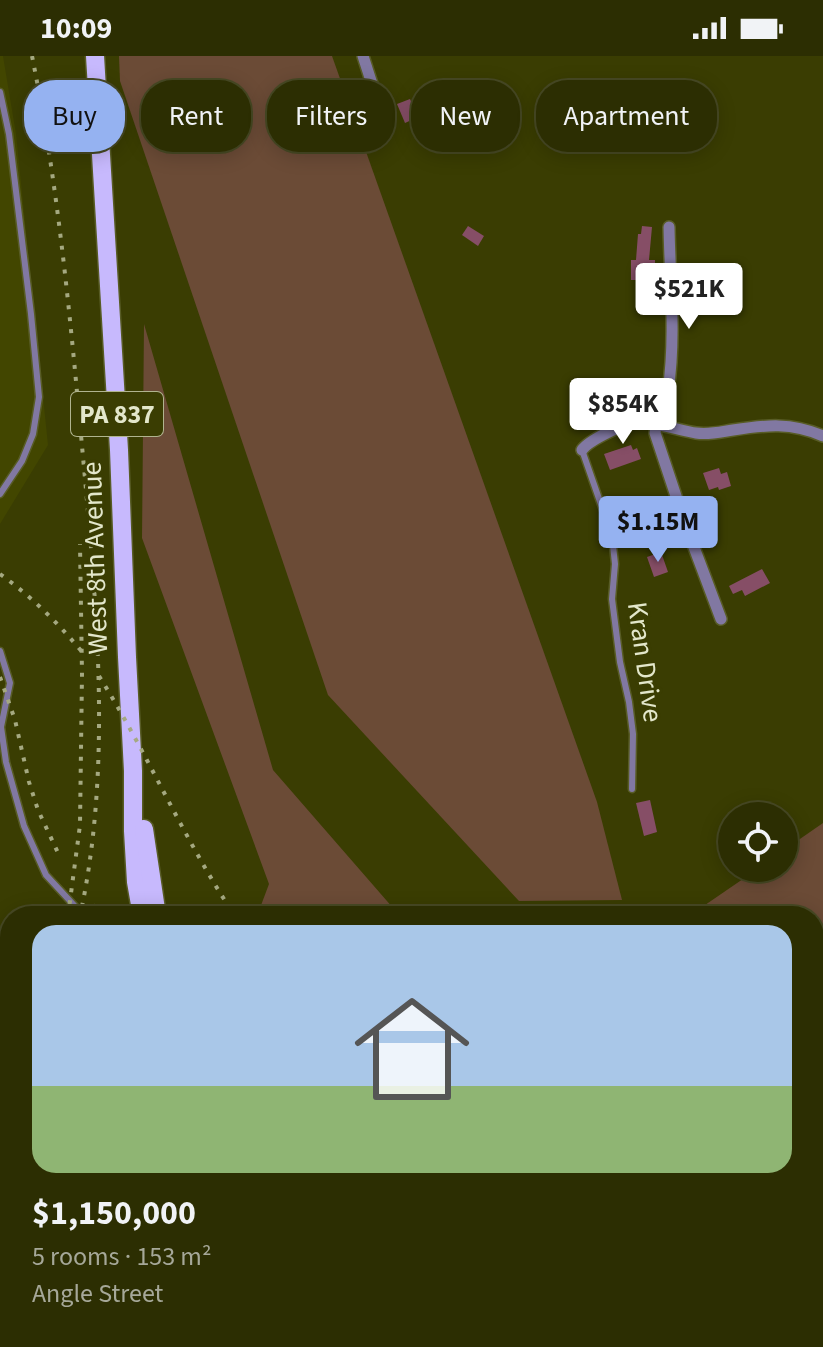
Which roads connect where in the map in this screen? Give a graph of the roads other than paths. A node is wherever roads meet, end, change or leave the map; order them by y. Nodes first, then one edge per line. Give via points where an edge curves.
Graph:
1 (95, 56) edge
2 (363, 56) edge
3 (371, 80) edge
4 (0, 92) edge
5 (669, 227) dead end
6 (655, 424) junction
7 (823, 436) edge
8 (582, 450) joint
9 (0, 494) edge
10 (721, 619) dead end
11 (0, 651) edge
12 (632, 789) dead end
13 (144, 880) junction
14 (75, 906) edge
15 (143, 906) edge
16 (153, 906) edge

1 - 13 main road, West 8th Avenue / PA 837 via 133,771
2 - 3 street
4 - 9 lane via 39,397 33,434
5 - 6 street via 672,342 668,395
6 - 7 street via 698,434 779,425
6 - 8 street via 637,421 594,439
6 - 10 street
8 - 12 lane, Kran Drive via 612,536 612,599 633,734
11 - 14 lane via 10,683 1,727 24,826 46,875
13 - 15 main road, PA 837
13 - 16 main road, PA 837

